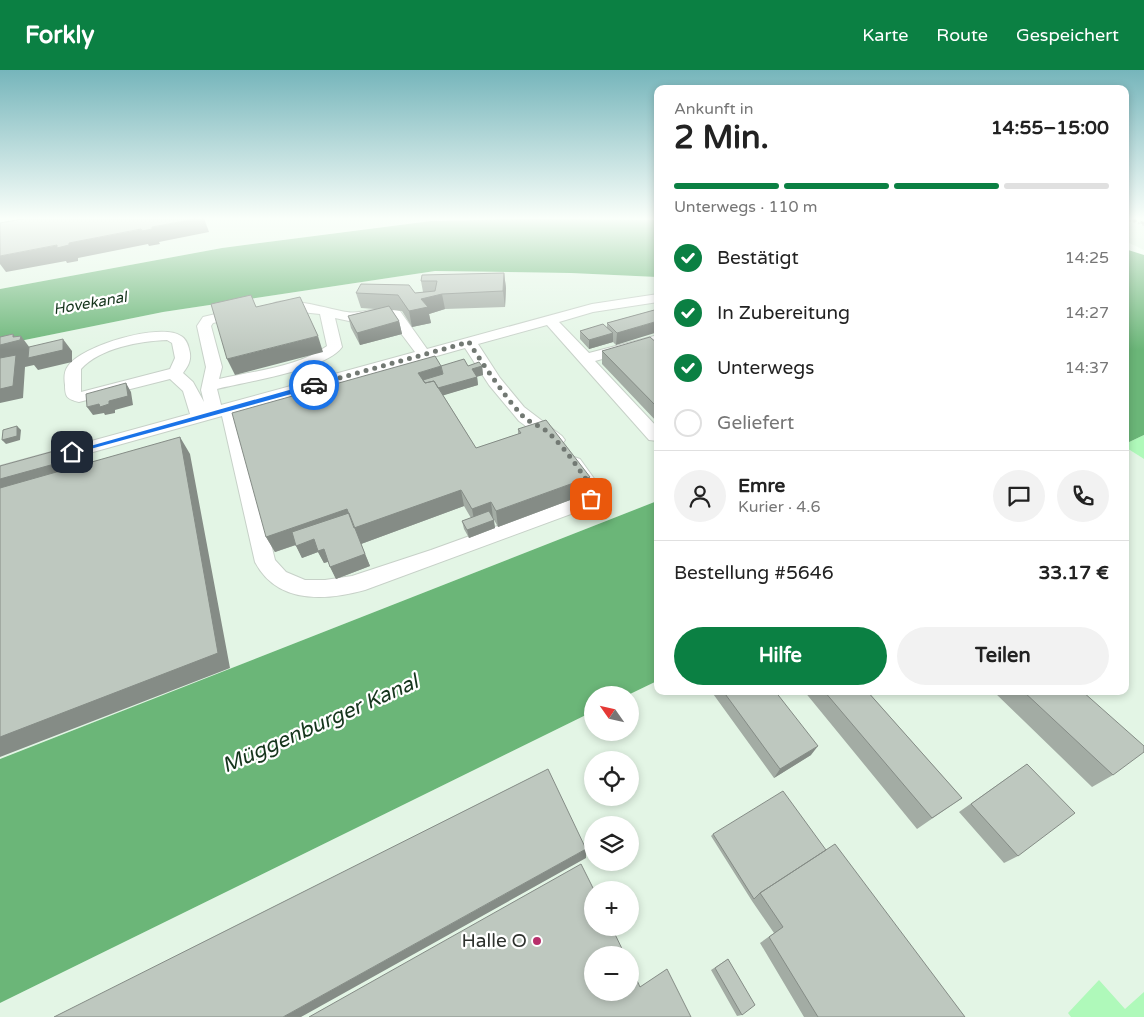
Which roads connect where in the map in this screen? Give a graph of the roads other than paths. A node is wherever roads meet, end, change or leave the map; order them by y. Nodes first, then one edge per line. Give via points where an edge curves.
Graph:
1 (654, 299) edge
2 (326, 312) junction
3 (550, 320) junction
4 (654, 340) edge
5 (469, 342) junction
6 (424, 355) junction
7 (585, 359) junction
8 (174, 375) junction
9 (210, 386) junction
10 (214, 413) junction
11 (654, 435) edge
12 (0, 472) edge

1 - 3 street via 592,308
2 - 6 street via 349,317 395,314
2 - 9 street via 334,338 335,348 331,352
2 - 9 street via 294,306 259,309 208,320 204,326 214,367
3 - 5 street
3 - 7 street
4 - 7 street
5 - 6 street
5 - 10 street via 526,419 552,435 594,495 591,499 374,578 332,588 312,589 288,583 269,570
6 - 10 street
7 - 11 street
8 - 8 street via 79,396 73,395 74,368 79,362 102,349 150,338 167,336 180,342 182,365
8 - 10 street via 179,376
9 - 10 street
10 - 12 street

